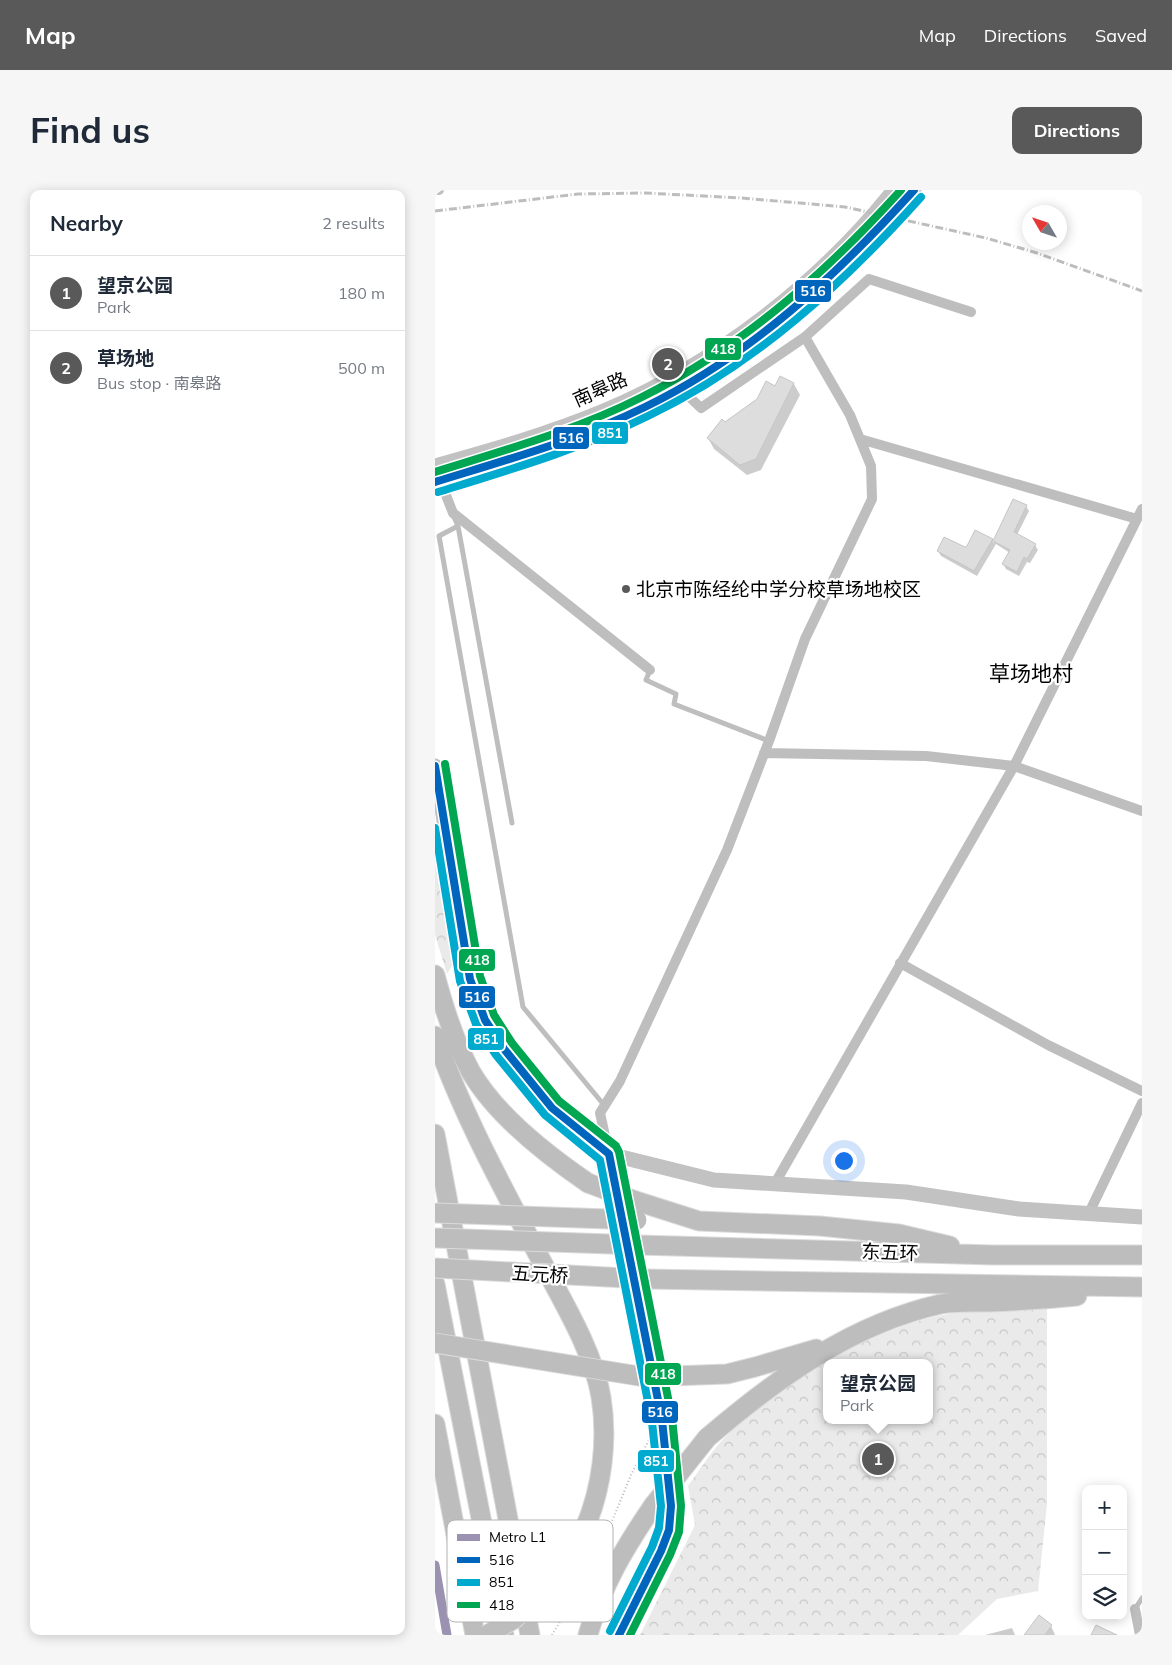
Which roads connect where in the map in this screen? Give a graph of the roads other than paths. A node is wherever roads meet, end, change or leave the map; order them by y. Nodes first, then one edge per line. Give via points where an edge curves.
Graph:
1 (435, 190) edge
2 (439, 190) edge
3 (894, 190) edge
4 (914, 190) edge
5 (971, 312) dead end
6 (805, 337) junction
7 (662, 383) junction
8 (680, 388) junction
9 (860, 439) junction
10 (437, 476) edge
11 (1142, 509) edge
12 (453, 513) junction
13 (1137, 519) junction
14 (457, 526) junction
15 (650, 670) joint
16 (769, 741) junction
17 (765, 753) junction
18 (435, 766) edge
19 (1013, 766) junction
20 (1142, 811) edge
21 (512, 824) dead end
22 (899, 963) junction
23 (435, 975) edge
24 (435, 1036) edge
25 (1142, 1091) edge
26 (1142, 1104) edge
27 (605, 1106) junction
28 (435, 1134) edge
29 (609, 1154) junction
30 (774, 1185) junction
31 (435, 1213) edge
32 (1088, 1215) junction
33 (1142, 1217) edge
34 (699, 1221) junction
35 (435, 1238) edge
36 (639, 1244) joint
37 (993, 1255) junction
38 (1142, 1255) edge
39 (435, 1268) edge
40 (473, 1270) junction
41 (435, 1273) edge
42 (645, 1280) joint
43 (435, 1284) edge
44 (1142, 1288) edge
45 (848, 1339) junction
46 (435, 1343) edge
47 (435, 1424) edge
48 (453, 1520) edge
49 (481, 1520) edge
50 (508, 1520) edge
51 (587, 1520) edge
52 (613, 1570) edge
53 (1142, 1598) edge
54 (1135, 1609) joint
55 (473, 1622) edge
56 (501, 1622) edge
57 (508, 1622) edge
58 (528, 1622) edge
59 (592, 1622) edge
60 (475, 1635) edge
61 (487, 1635) edge
62 (504, 1635) edge
63 (530, 1635) edge
64 (588, 1635) edge
65 (619, 1635) edge
66 (1140, 1635) edge

1 - 2 street
3 - 7 street, 南皋路 via 808,280 734,338
4 - 8 street, 南皋路 via 875,235 822,285 753,340
5 - 6 street via 869,280
6 - 8 street via 701,408
6 - 9 street via 850,415
7 - 8 street
7 - 10 street, 南皋路 via 605,411
8 - 10 street, 南皋路 via 645,407 541,448
9 - 13 street
9 - 16 street via 871,466 872,499 805,639
10 - 12 street
11 - 13 street
12 - 14 lane
12 - 15 street
13 - 19 street
14 - 21 lane
14 - 27 lane via 439,536 523,1006
15 - 16 lane via 646,680 676,694 673,704
16 - 17 street
17 - 19 street via 926,756
17 - 27 street via 727,850 621,1081
18 - 29 street via 470,979 485,1020 552,1108
19 - 20 street
19 - 22 street
22 - 25 street via 1048,1045
22 - 30 street
23 - 34 highway, bridge via 454,1037 472,1074 511,1121 552,1159 588,1183
24 - 51 highway, bridge via 464,1113 569,1313 587,1352 601,1396 603,1438 599,1485
26 - 32 street
27 - 29 street via 600,1113
28 - 50 highway
29 - 30 street via 714,1180
29 - 65 street via 662,1420 671,1506 669,1530
30 - 32 street via 906,1192 1019,1209
31 - 34 highway, bridge
32 - 33 street
34 - 37 highway via 820,1226 899,1234
35 - 36 highway, 五元桥, bridge
36 - 37 highway, 东五环
37 - 38 highway, 东五环
39 - 40 highway, 五元桥, bridge
40 - 41 highway, bridge
40 - 42 highway, 五元桥, bridge
42 - 44 highway, 东五环
43 - 49 highway
44 - 45 highway via 1036,1300 943,1304 890,1319
45 - 46 highway, bridge via 727,1374 645,1377
45 - 52 highway, bridge via 772,1384 707,1438 653,1506
47 - 48 highway
53 - 54 lane
54 - 66 street
55 - 60 highway
56 - 62 highway
57 - 61 highway, bridge
58 - 63 highway
59 - 64 highway, bridge

